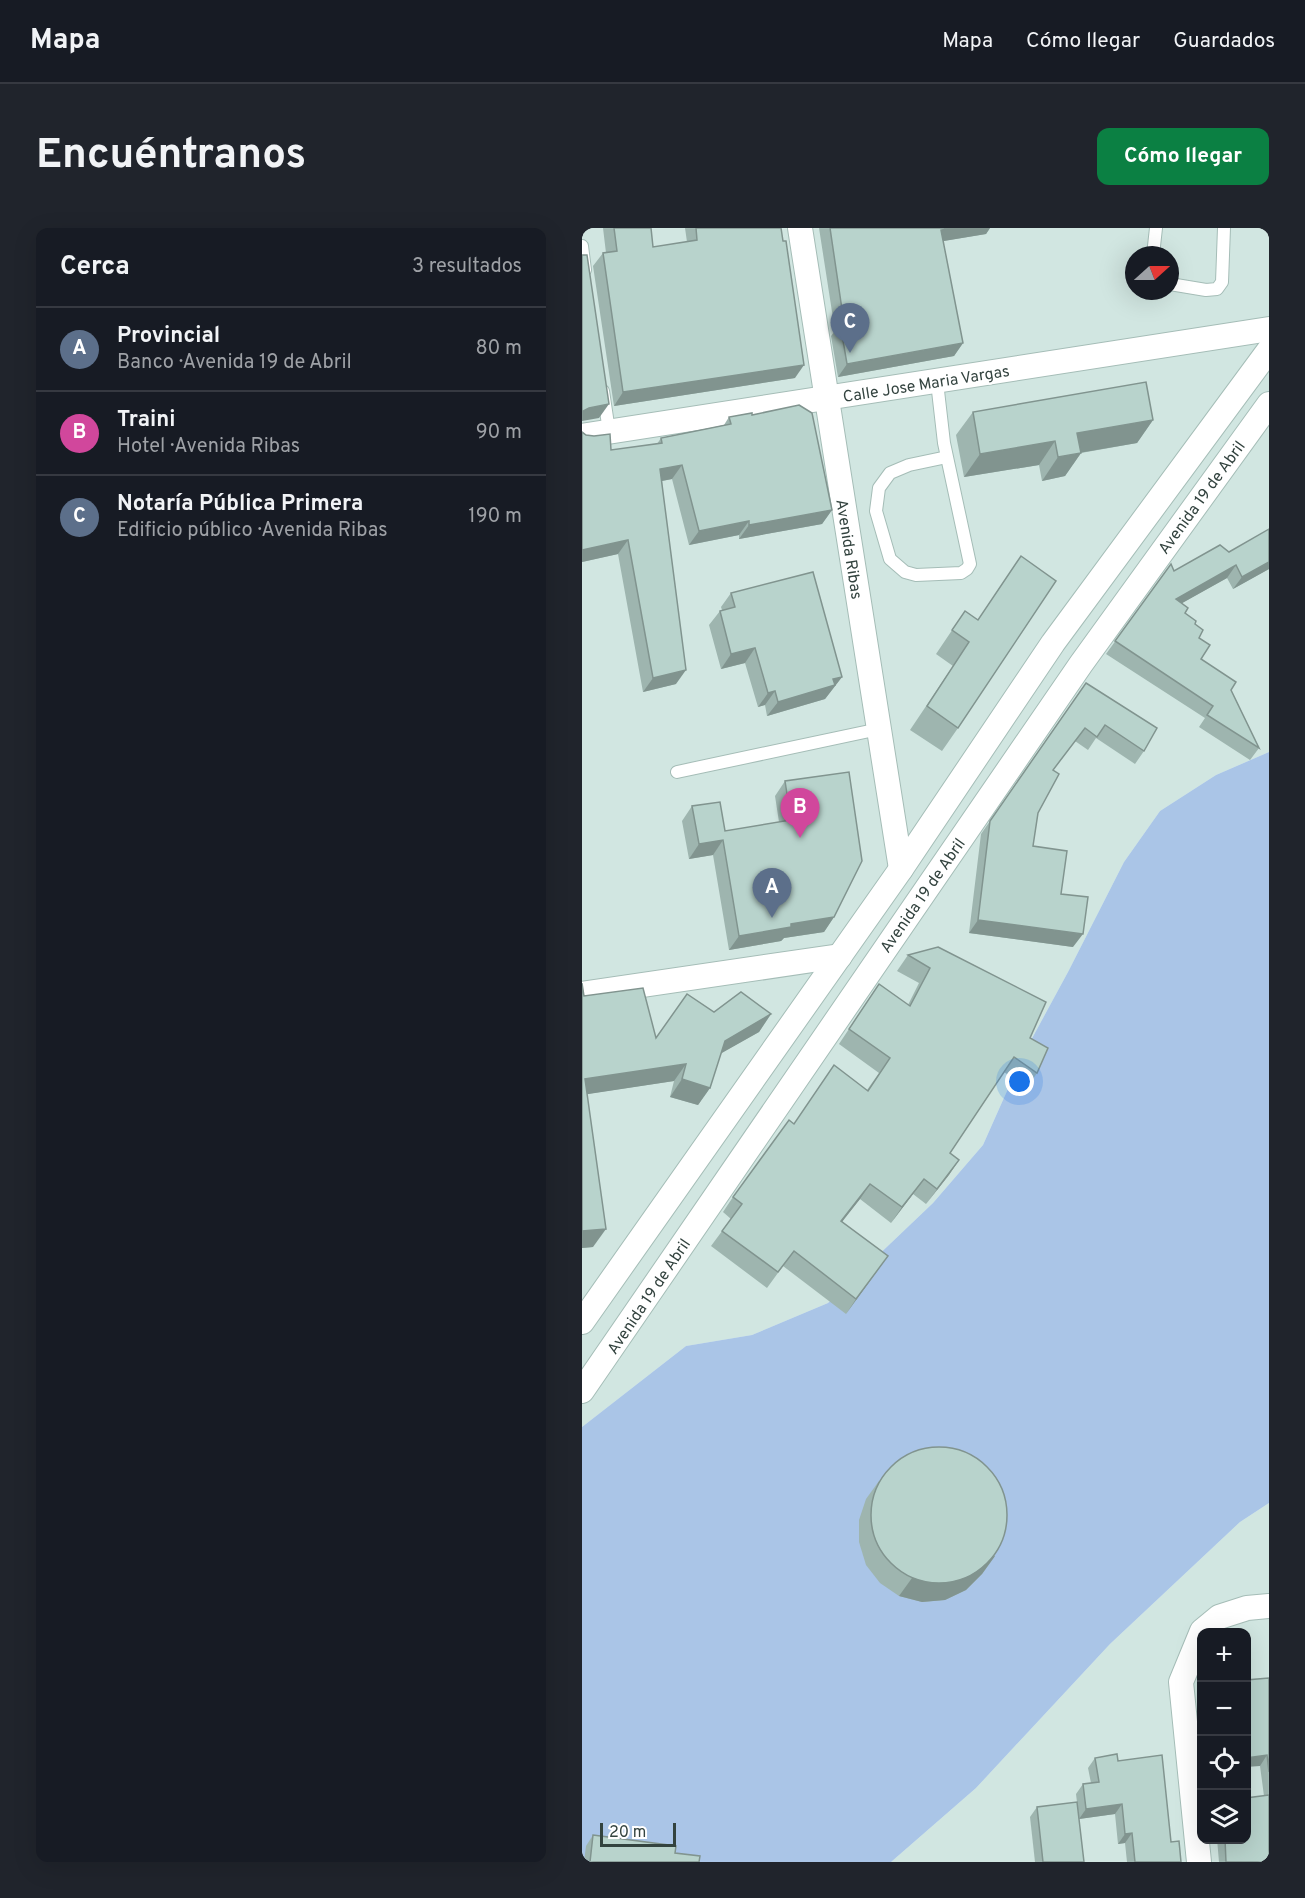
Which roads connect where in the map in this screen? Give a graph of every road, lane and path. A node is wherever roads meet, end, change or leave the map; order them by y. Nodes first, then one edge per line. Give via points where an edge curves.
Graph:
1 (800, 228) edge
2 (1156, 228) edge
3 (1224, 228) edge
4 (582, 246) edge
5 (1154, 246) edge
6 (587, 281) edge
7 (1179, 286) edge
8 (1269, 329) edge
9 (1269, 350) edge
10 (601, 373) edge
11 (937, 382) junction
12 (826, 399) junction
13 (1269, 404) edge
14 (609, 431) junction
15 (582, 435) edge
16 (947, 457) junction
17 (879, 729) junction
18 (677, 772) dead end
19 (901, 869) junction
20 (840, 956) junction
21 (582, 994) edge
22 (582, 1322) edge
23 (582, 1391) edge
24 (1269, 1605) edge
25 (1199, 1862) edge

1 - 12 street, Avenida Ribas
2 - 5 lane
3 - 7 lane via 1222,282 1217,289
4 - 6 lane
8 - 11 street, Calle Jose Maria Vargas
9 - 19 street, Avenida 19 de Abril via 1053,643
10 - 14 lane
11 - 12 street, Calle Jose Maria Vargas
11 - 16 lane
12 - 14 street, Calle Jose Maria Vargas
12 - 17 street, Avenida Ribas
13 - 23 street, Avenida 19 de Abril via 1082,664
14 - 15 street, Calle Jose Maria Vargas
16 - 16 lane via 890,473 879,488 876,511 890,559 905,572 961,573 970,564
17 - 18 lane
17 - 19 street, Avenida Ribas
19 - 20 street, Avenida 19 de Abril
20 - 21 street
20 - 22 street, Avenida 19 de Abril
24 - 25 street via 1219,1617 1202,1631 1181,1682

